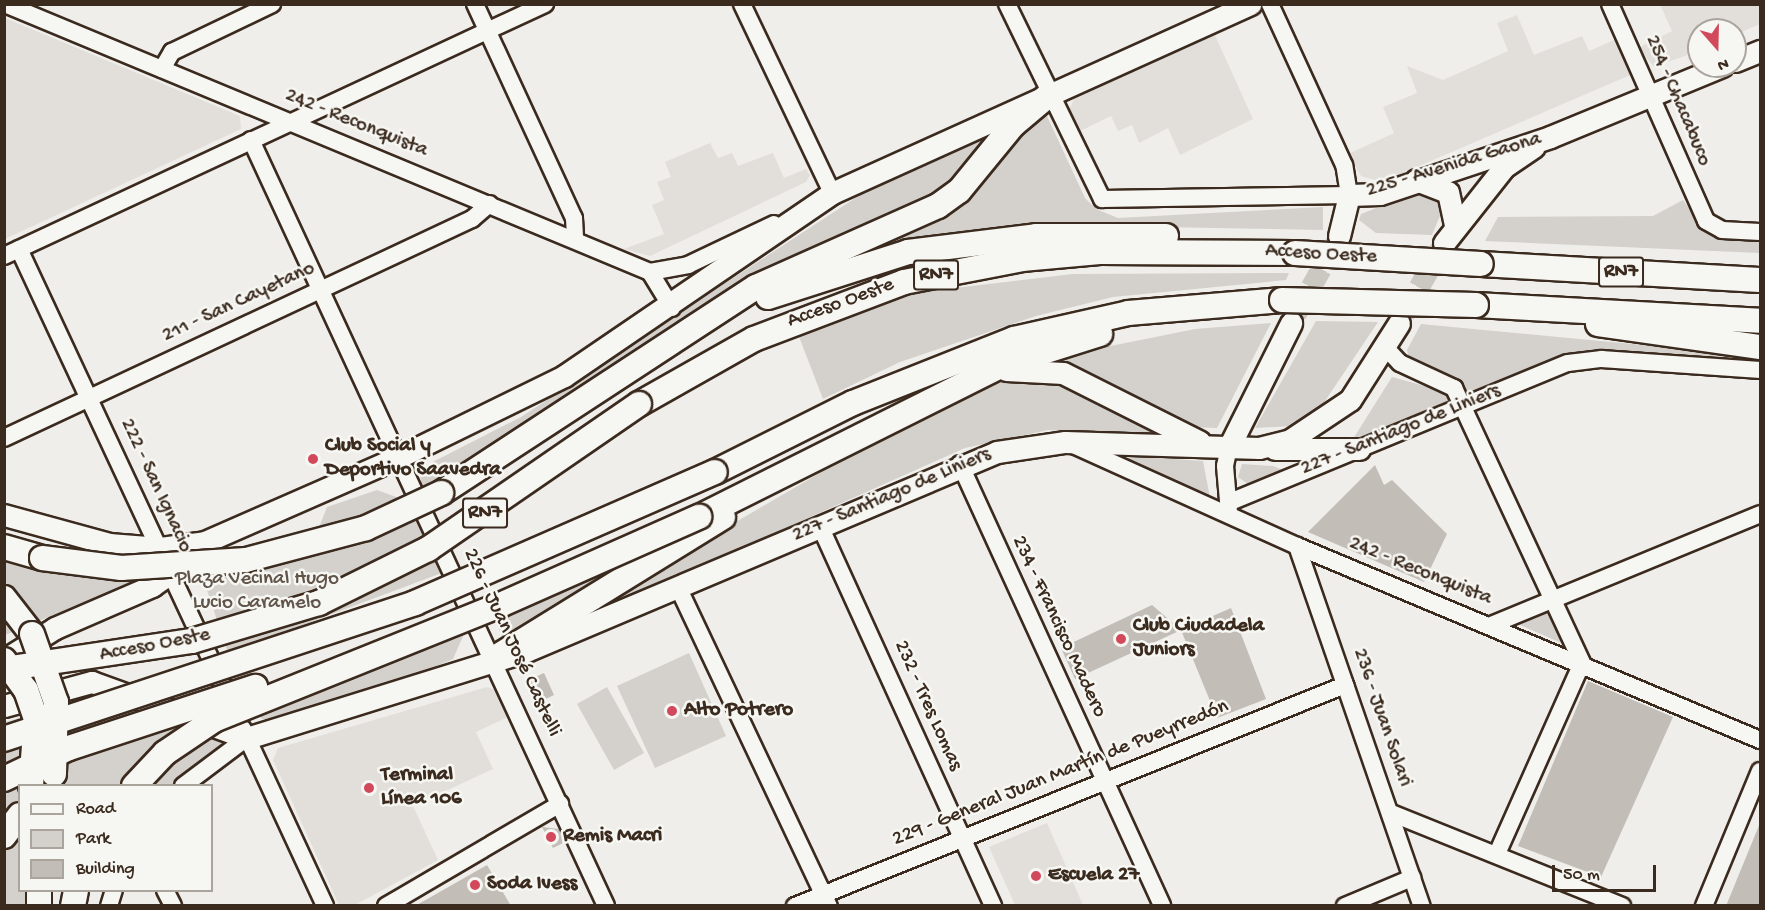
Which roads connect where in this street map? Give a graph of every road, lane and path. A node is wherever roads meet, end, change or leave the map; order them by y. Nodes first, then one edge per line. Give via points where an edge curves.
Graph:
1 (5, 4) edge
2 (272, 4) edge
3 (475, 4) edge
4 (545, 4) edge
5 (742, 4) edge
6 (1007, 4) edge
7 (1250, 4) edge
8 (1270, 4) edge
9 (1610, 4) edge
10 (487, 31) junction
11 (162, 69) junction
12 (1692, 78) edge
13 (1050, 94) junction
14 (1653, 94) junction
15 (288, 121) junction
16 (1550, 137) junction
17 (251, 140) junction
18 (1416, 180) junction
19 (832, 194) junction
20 (1349, 195) junction
21 (489, 204) junction
22 (806, 209) junction
23 (1455, 224) junction
24 (1761, 232) edge
25 (1339, 236) tunnel mouth
26 (575, 239) junction
27 (1444, 243) tunnel mouth
28 (1260, 252) junction
29 (12, 253) edge
30 (650, 272) junction
31 (1761, 274) edge
32 (1710, 277) junction
33 (1761, 280) edge
34 (324, 288) junction
35 (1240, 302) junction
36 (672, 308) junction
37 (1537, 309) junction
38 (1761, 321) edge
39 (1291, 322) tunnel mouth
40 (1399, 323) tunnel mouth
41 (1385, 347) junction
42 (1761, 347) edge
43 (656, 351) junction
44 (1761, 370) edge
45 (979, 375) junction
46 (89, 399) junction
47 (1463, 406) junction
48 (859, 436) junction
49 (4, 438) edge
50 (1065, 442) junction
51 (1220, 447) junction
52 (1259, 448) junction
53 (1359, 449) junction
54 (399, 457) junction
55 (960, 464) junction
56 (1230, 508) junction
57 (4, 514) edge
58 (1761, 514) edge
59 (820, 526) junction
60 (206, 542) junction
61 (1296, 546) junction
62 (4, 547) edge
63 (160, 548) junction
64 (172, 574) junction
65 (678, 587) junction
66 (4, 598) edge
67 (1551, 600) junction
68 (1491, 625) junction
69 (372, 654) junction
70 (495, 658) junction
71 (4, 660) edge
72 (1582, 663) junction
73 (4, 669) edge
74 (1345, 685) junction
75 (4, 706) edge
76 (247, 738) junction
77 (4, 739) edge
78 (1761, 740) edge
79 (1761, 771) edge
80 (4, 780) edge
81 (54, 780) edge
82 (1104, 781) junction
83 (31, 784) edge
84 (136, 784) edge
85 (186, 784) edge
86 (560, 804) junction
87 (1391, 813) junction
88 (18, 818) edge
89 (4, 836) edge
90 (962, 838) junction
91 (1498, 852) junction
92 (1412, 878) junction
93 (165, 892) edge
94 (826, 900) edge
95 (172, 906) edge
96 (325, 906) edge
97 (386, 906) edge
98 (606, 906) edge
99 (795, 906) edge
100 (993, 906) edge
101 (1162, 906) edge
102 (1345, 906) edge
103 (1422, 906) edge
104 (1622, 906) edge
105 (1704, 906) edge

1 - 11 street, 242 - Reconquista
2 - 11 street via 172,52
3 - 10 street
4 - 10 street
5 - 19 street
6 - 13 street
7 - 13 main road
8 - 20 street via 1344,165
9 - 14 street, 254 - Chacabuco
10 - 15 street
10 - 26 street via 573,218
11 - 15 street, 242 - Reconquista
12 - 14 main road, 225 - Avenida Gaona
13 - 19 main road
13 - 20 street, 225 - Avenida Gaona via 1102,198
13 - 43 highway via 1013,125 959,191 938,206 756,287
14 - 16 main road, 225 - Avenida Gaona
14 - 24 street, 254 - Chacabuco via 1702,215 1722,230
15 - 17 street
15 - 21 street, 242 - Reconquista
16 - 18 main road, 225 - Avenida Gaona
16 - 23 main road via 1504,167
17 - 29 street
17 - 34 street, 226 - Juan José Castelli
18 - 20 main road, 225 - Avenida Gaona via 1380,194
18 - 23 main road via 1448,192
19 - 22 main road
20 - 25 main road
21 - 26 street, 242 - Reconquista
21 - 34 street, 211 - San Cayetano via 472,219
22 - 30 street via 688,265
22 - 36 main road
23 - 27 main road
26 - 30 street, 242 - Reconquista
28 - 32 highway, Acceso Oeste / RN7, bridge
28 - 43 highway via 1219,240 1098,234 908,252 786,290
28 - 73 highway, Acceso Oeste / RN7, bridge via 1066,255 904,282 754,339 639,404 428,549 319,603 192,641
29 - 46 street, 222 - San Ignacio
30 - 36 street
31 - 32 highway
32 - 33 highway, Acceso Oeste / RN7
34 - 46 street, 211 - San Cayetano
34 - 54 street, 226 - Juan José Castelli
35 - 37 highway, Acceso Oeste / RN7, bridge
35 - 45 highway via 1076,340
35 - 77 highway, Acceso Oeste / RN7, bridge via 1128,313 1014,339 853,403 715,472 415,603
36 - 54 main road via 564,376
37 - 38 highway, Acceso Oeste / RN7
37 - 42 highway via 1610,327
39 - 51 main road
40 - 41 main road, 227 - Santiago de Liniers
41 - 47 street via 1400,363 1446,380
41 - 52 main road, 227 - Santiago de Liniers via 1364,382 1332,417 1290,440
43 - 62 highway, bridge via 441,493 366,528 246,560 121,568 42,558
44 - 47 street, 227 - Santiago de Liniers via 1585,359
45 - 48 highway
45 - 51 main road via 1026,367 1063,373
46 - 49 street, 211 - San Cayetano
46 - 63 street, 222 - San Ignacio
47 - 53 street, 227 - Santiago de Liniers
47 - 67 street
48 - 69 highway, bridge via 699,517 500,605
48 - 70 highway
50 - 51 main road, 227 - Santiago de Liniers
50 - 55 main road, 227 - Santiago de Liniers via 1033,443
50 - 56 street, 242 - Reconquista
51 - 52 main road, 227 - Santiago de Liniers
51 - 56 street
52 - 53 main road
53 - 56 street, 227 - Santiago de Liniers
54 - 60 main road
54 - 70 street, 226 - Juan José Castelli
55 - 59 main road, 227 - Santiago de Liniers
55 - 82 street, 234 - Francisco Madero
56 - 61 street, 242 - Reconquista
57 - 63 main road via 110,544
58 - 67 street
59 - 65 main road, 227 - Santiago de Liniers
59 - 90 street, 232 - Tres Lomas
60 - 63 main road
60 - 64 main road
61 - 68 street, 242 - Reconquista
61 - 74 street, 236 - Juan Solari
63 - 64 street, 222 - San Ignacio
64 - 71 main road via 55,628
64 - 76 street, 222 - San Ignacio
65 - 70 main road, 227 - Santiago de Liniers via 526,651
65 - 94 street
66 - 81 highway, bridge via 32,634 51,678 58,726
67 - 68 street
67 - 72 street
68 - 72 street, 242 - Reconquista
69 - 80 highway, bridge via 158,717 69,748
69 - 84 highway, bridge via 214,720 165,753
70 - 76 main road, 227 - Santiago de Liniers
70 - 86 street, 226 - Juan José Castelli
71 - 83 highway, bridge via 26,690 36,719
72 - 78 street, 242 - Reconquista
72 - 91 street
74 - 82 street, 229 - General Juan Martín de Pueyrredón
74 - 87 street, 236 - Juan Solari
75 - 76 main road via 64,686 104,684
76 - 85 street
76 - 96 street, 222 - San Ignacio
79 - 105 street
82 - 90 street, 229 - General Juan Martín de Pueyrredón
82 - 101 street, 234 - Francisco Madero
86 - 97 street
86 - 98 street, 226 - Juan José Castelli
87 - 91 street
87 - 92 street, 236 - Juan Solari
88 - 89 highway
90 - 94 street, 229 - General Juan Martín de Pueyrredón
90 - 100 street, 232 - Tres Lomas
91 - 104 street
92 - 102 street
92 - 103 street, 236 - Juan Solari
93 - 95 street
94 - 99 street, 229 - General Juan Martín de Pueyrredón

